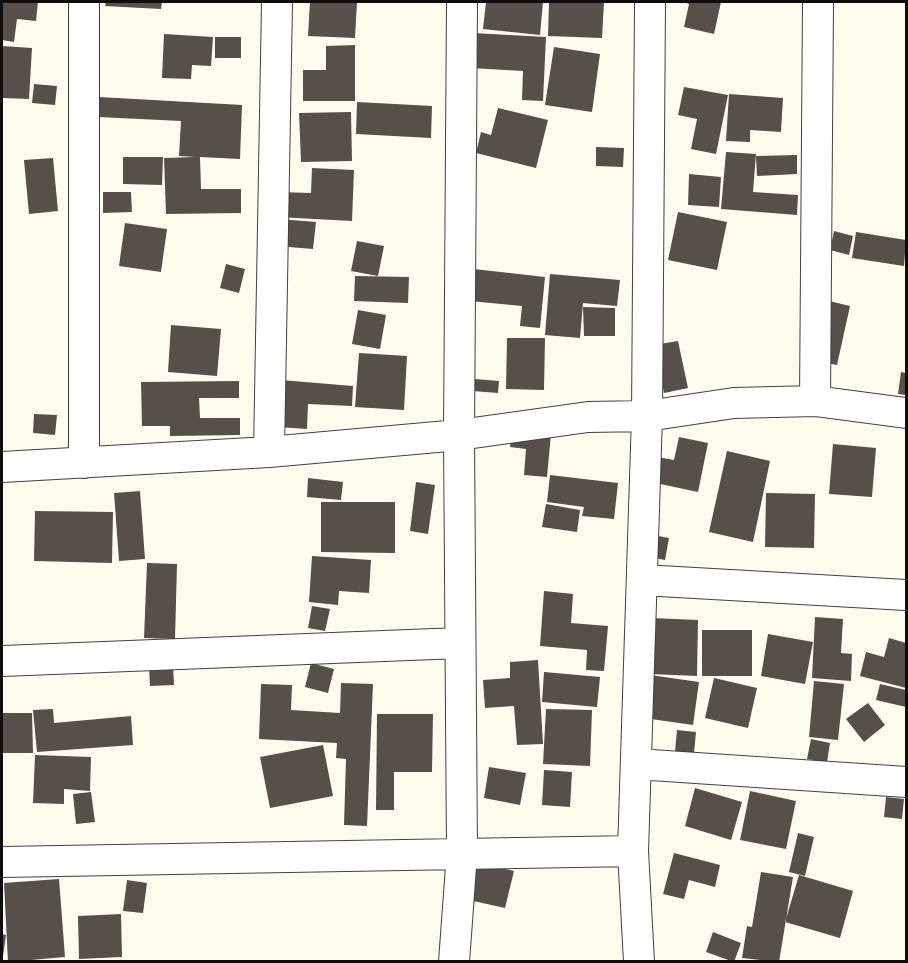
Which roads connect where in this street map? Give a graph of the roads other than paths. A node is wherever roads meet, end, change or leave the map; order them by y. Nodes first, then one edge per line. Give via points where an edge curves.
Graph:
1 (84, 2) edge
2 (277, 2) edge
3 (462, 2) edge
4 (650, 2) edge
5 (818, 2) edge
6 (814, 401) junction
7 (906, 412) edge
8 (647, 416) junction
9 (459, 435) junction
10 (269, 452) junction
11 (84, 463) junction
12 (2, 467) edge
13 (642, 580) junction
14 (906, 595) edge
15 (460, 643) junction
16 (2, 661) edge
17 (636, 764) junction
18 (906, 782) edge
19 (633, 850) junction
20 (462, 854) junction
21 (2, 862) edge
22 (454, 962) edge
23 (639, 962) edge

1 - 11 street
2 - 10 street
3 - 9 street
4 - 8 street
5 - 6 street
6 - 7 street
6 - 8 street via 734,403
8 - 9 street via 588,417
8 - 13 street
9 - 10 street
9 - 15 street
10 - 11 street
11 - 12 street
13 - 14 street
13 - 17 street
15 - 16 street
15 - 20 street
17 - 18 street
17 - 19 street
19 - 20 street
19 - 23 street
20 - 21 street
20 - 22 street

